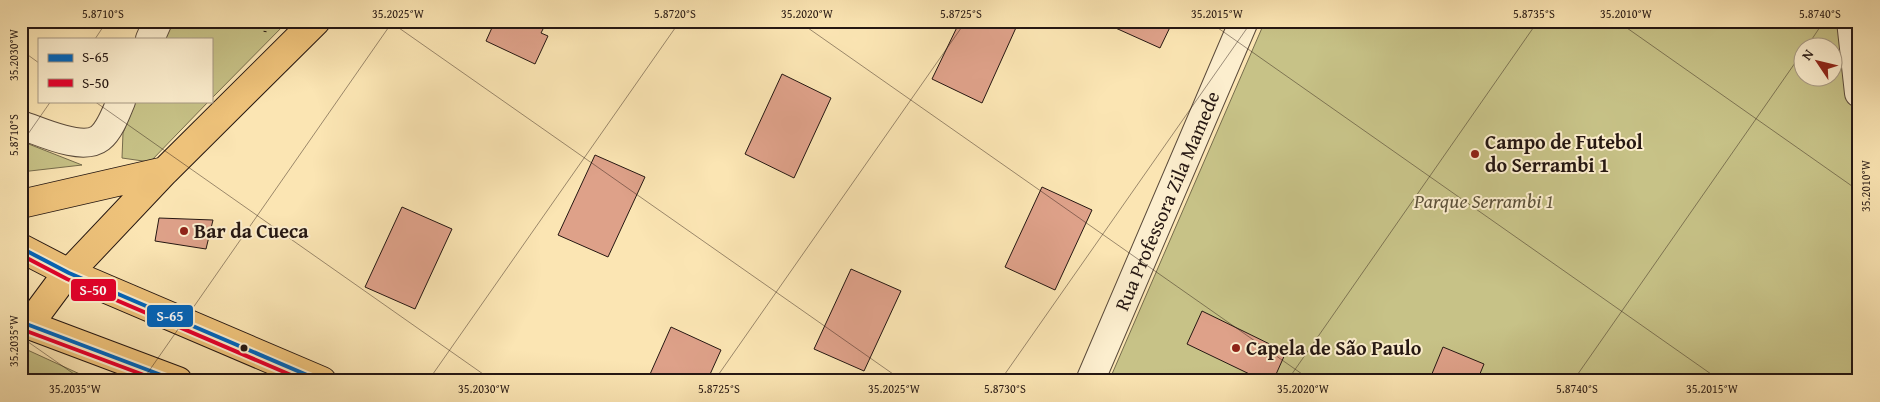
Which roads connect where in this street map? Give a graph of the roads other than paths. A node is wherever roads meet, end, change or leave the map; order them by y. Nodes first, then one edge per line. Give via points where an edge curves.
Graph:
1 (158, 21) edge
2 (316, 21) edge
3 (1244, 21) edge
4 (1851, 21) edge
5 (150, 38) edge
6 (1859, 93) edge
7 (121, 102) edge
8 (31, 128) edge
9 (165, 171) junction
10 (21, 204) edge
11 (21, 248) edge
12 (69, 273) junction
13 (22, 323) edge
14 (178, 381) edge
15 (322, 381) edge
16 (1090, 381) edge

1 - 5 street
2 - 9 main road
3 - 16 street, Rua Professora Zila Mamede
4 - 6 street
7 - 8 street via 100,138 89,143 68,141
9 - 10 main road
9 - 12 main road
11 - 12 main road
12 - 13 main road via 39,311
12 - 15 main road
13 - 14 main road

